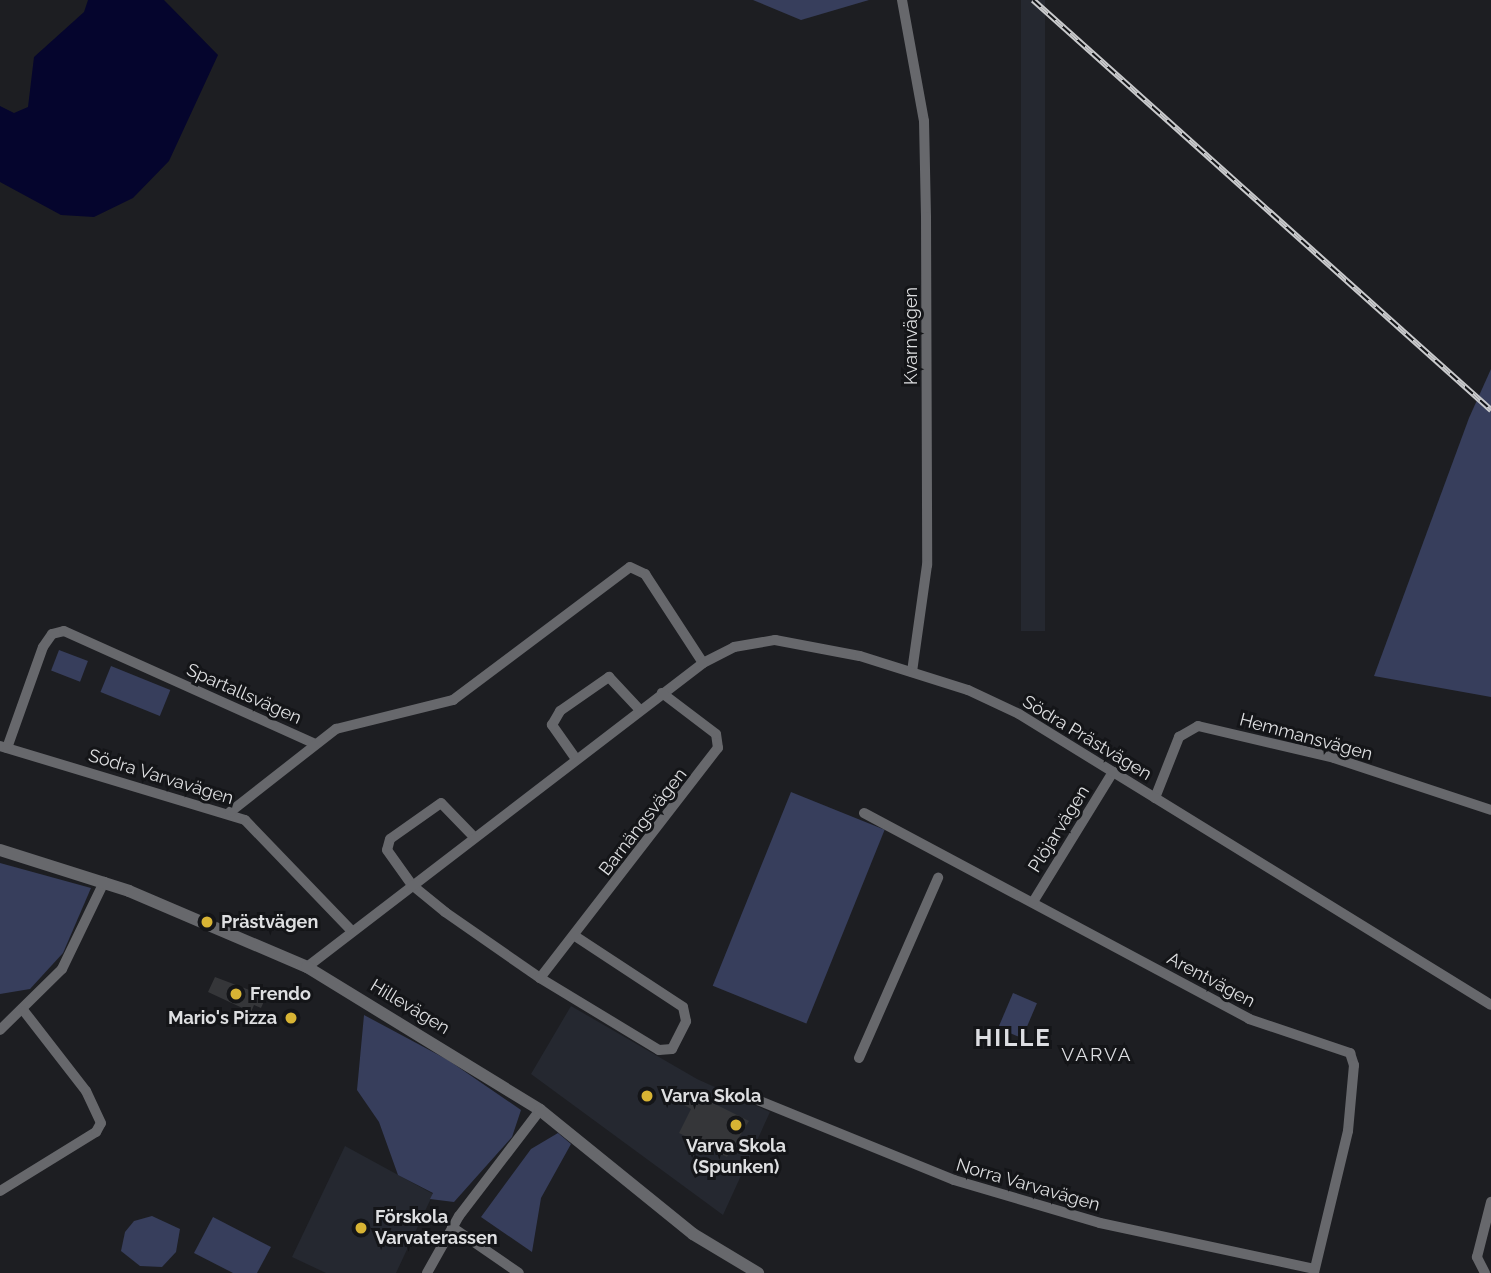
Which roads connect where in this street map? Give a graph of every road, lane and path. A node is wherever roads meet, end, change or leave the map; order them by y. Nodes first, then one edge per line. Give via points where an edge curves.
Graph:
1 (902, 0) edge
2 (703, 663) junction
3 (912, 672) junction
4 (662, 693) junction
5 (640, 710) junction
6 (315, 744) junction
7 (4, 747) edge
8 (576, 759) junction
9 (1113, 772) junction
10 (1154, 798) junction
11 (1491, 810) edge
12 (229, 812) junction
13 (864, 813) dead end
14 (474, 837) junction
15 (0, 850) edge
16 (938, 878) dead end
17 (104, 882) junction
18 (412, 885) junction
19 (1033, 902) junction
20 (352, 931) junction
21 (575, 936) junction
22 (307, 967) junction
23 (540, 978) junction
24 (1491, 1004) edge
25 (24, 1011) junction
26 (0, 1030) edge
27 (859, 1058) dead end
28 (745, 1095) dead end
29 (540, 1110) junction
30 (1, 1187) edge
31 (1491, 1202) edge
32 (452, 1227) junction
33 (506, 1269) edge
34 (1314, 1271) edge
35 (426, 1273) edge
36 (519, 1273) edge
37 (758, 1273) edge
38 (1485, 1273) edge

1 - 3 street, Kvarnvägen via 924,121 926,204 928,565
2 - 3 street, Södra Prästvägen via 734,647 775,640 824,646
2 - 4 street, Södra Prästvägen
2 - 6 street, Spartallsvägen via 645,574 630,567 453,700 336,729
3 - 9 street, Södra Prästvägen via 968,690 1019,714
4 - 5 street, Södra Prästvägen
4 - 21 street, Barnängsvägen via 716,734 718,748
5 - 8 street, Södra Prästvägen
5 - 8 street via 609,677 559,711 552,725
6 - 7 street, Spartallsvägen via 64,631 52,634 43,647
6 - 12 street
7 - 12 street, Södra Varvavägen
8 - 14 street, Södra Prästvägen
9 - 10 street, Södra Prästvägen
9 - 19 street, Plöjarvägen
10 - 11 street, Hemmansvägen via 1179,737 1198,726 1334,758
10 - 24 street, Södra Prästvägen
12 - 20 street, Södra Varvavägen via 251,823
13 - 19 street, Arentvägen
14 - 18 street, Södra Prästvägen
14 - 18 street via 441,803 394,836 388,853
15 - 17 street, Hillevägen
16 - 27 street
17 - 22 street, Hillevägen
17 - 25 street via 73,953
18 - 20 street, Södra Prästvägen
18 - 23 street
19 - 34 street, Arentvägen via 1249,1019 1350,1053 1354,1065 1348,1131
20 - 22 street, Södra Prästvägen
21 - 23 street, Barnängsvägen
21 - 23 street via 683,1007 685,1024 671,1051 659,1050
22 - 29 street, Hillevägen
25 - 26 street
25 - 30 street via 86,1091 101,1123 96,1132
28 - 34 street, Norra Varvavägen via 954,1180 1100,1223
29 - 32 street
29 - 37 street, Hillevägen via 693,1234
31 - 38 street via 1477,1257
32 - 33 street
32 - 35 street
33 - 36 street

